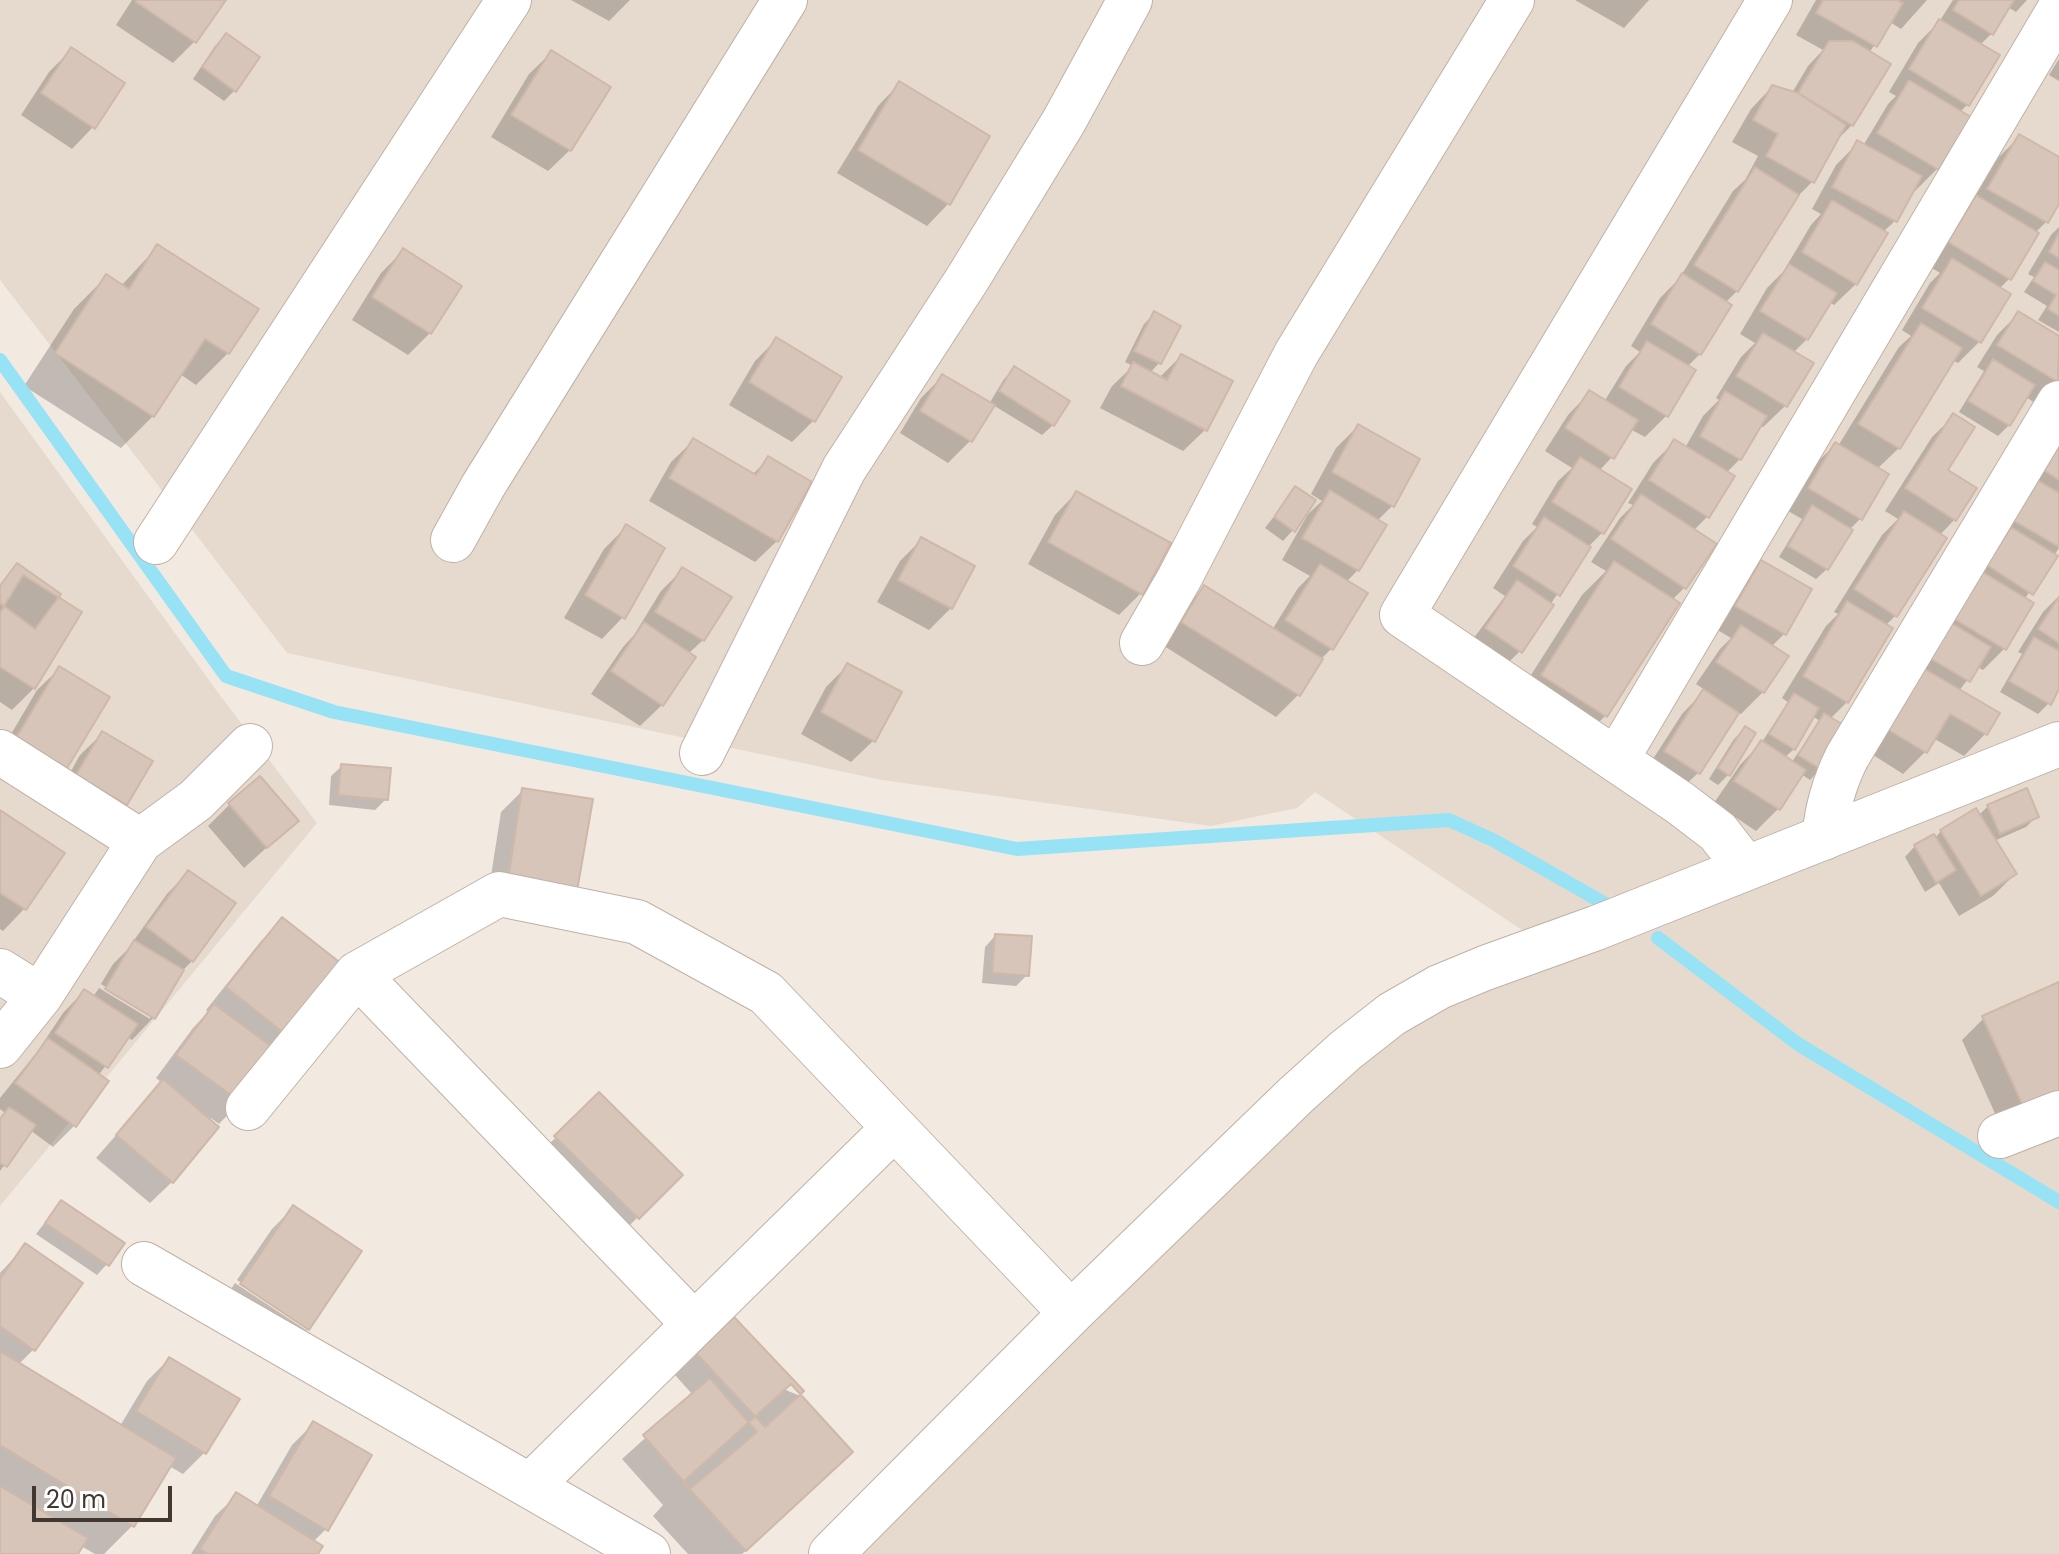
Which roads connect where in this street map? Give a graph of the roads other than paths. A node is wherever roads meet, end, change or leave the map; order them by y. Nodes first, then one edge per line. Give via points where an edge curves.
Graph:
1 (509, 0) edge
2 (785, 0) edge
3 (1130, 0) edge
4 (1512, 0) edge
5 (1770, 0) edge
6 (2059, 10) edge
7 (2059, 403) edge
8 (453, 540) dead end
9 (156, 542) dead end
10 (1142, 643) dead end
11 (2059, 744) edge
12 (250, 746) dead end
13 (0, 752) edge
14 (702, 753) dead end
15 (1616, 760) junction
16 (1824, 838) junction
17 (140, 841) junction
18 (1746, 868) junction
19 (0, 971) edge
20 (357, 974) junction
21 (40, 996) junction
22 (0, 1046) edge
23 (248, 1108) dead end
24 (2059, 1113) edge
25 (894, 1128) junction
26 (2000, 1136) dead end
27 (144, 1264) dead end
28 (1071, 1313) junction
29 (694, 1324) junction
30 (530, 1486) junction
31 (648, 1554) edge
32 (831, 1554) edge

1 - 9 street
2 - 8 street
3 - 14 street via 968,278 844,469
4 - 10 street via 1296,354
5 - 15 street via 1402,615
6 - 15 street
7 - 16 street via 1847,757 1833,788
11 - 16 street
12 - 17 street via 196,800
13 - 17 street
15 - 18 street via 1718,832
16 - 18 street
17 - 21 street
18 - 28 street via 1485,968 1392,1014 1296,1095
19 - 21 street
20 - 23 street
20 - 25 street via 499,894 637,922 766,993
20 - 29 street
21 - 22 street
24 - 26 street
25 - 28 street
25 - 29 street
27 - 30 street
28 - 32 street
29 - 30 street
30 - 31 street

